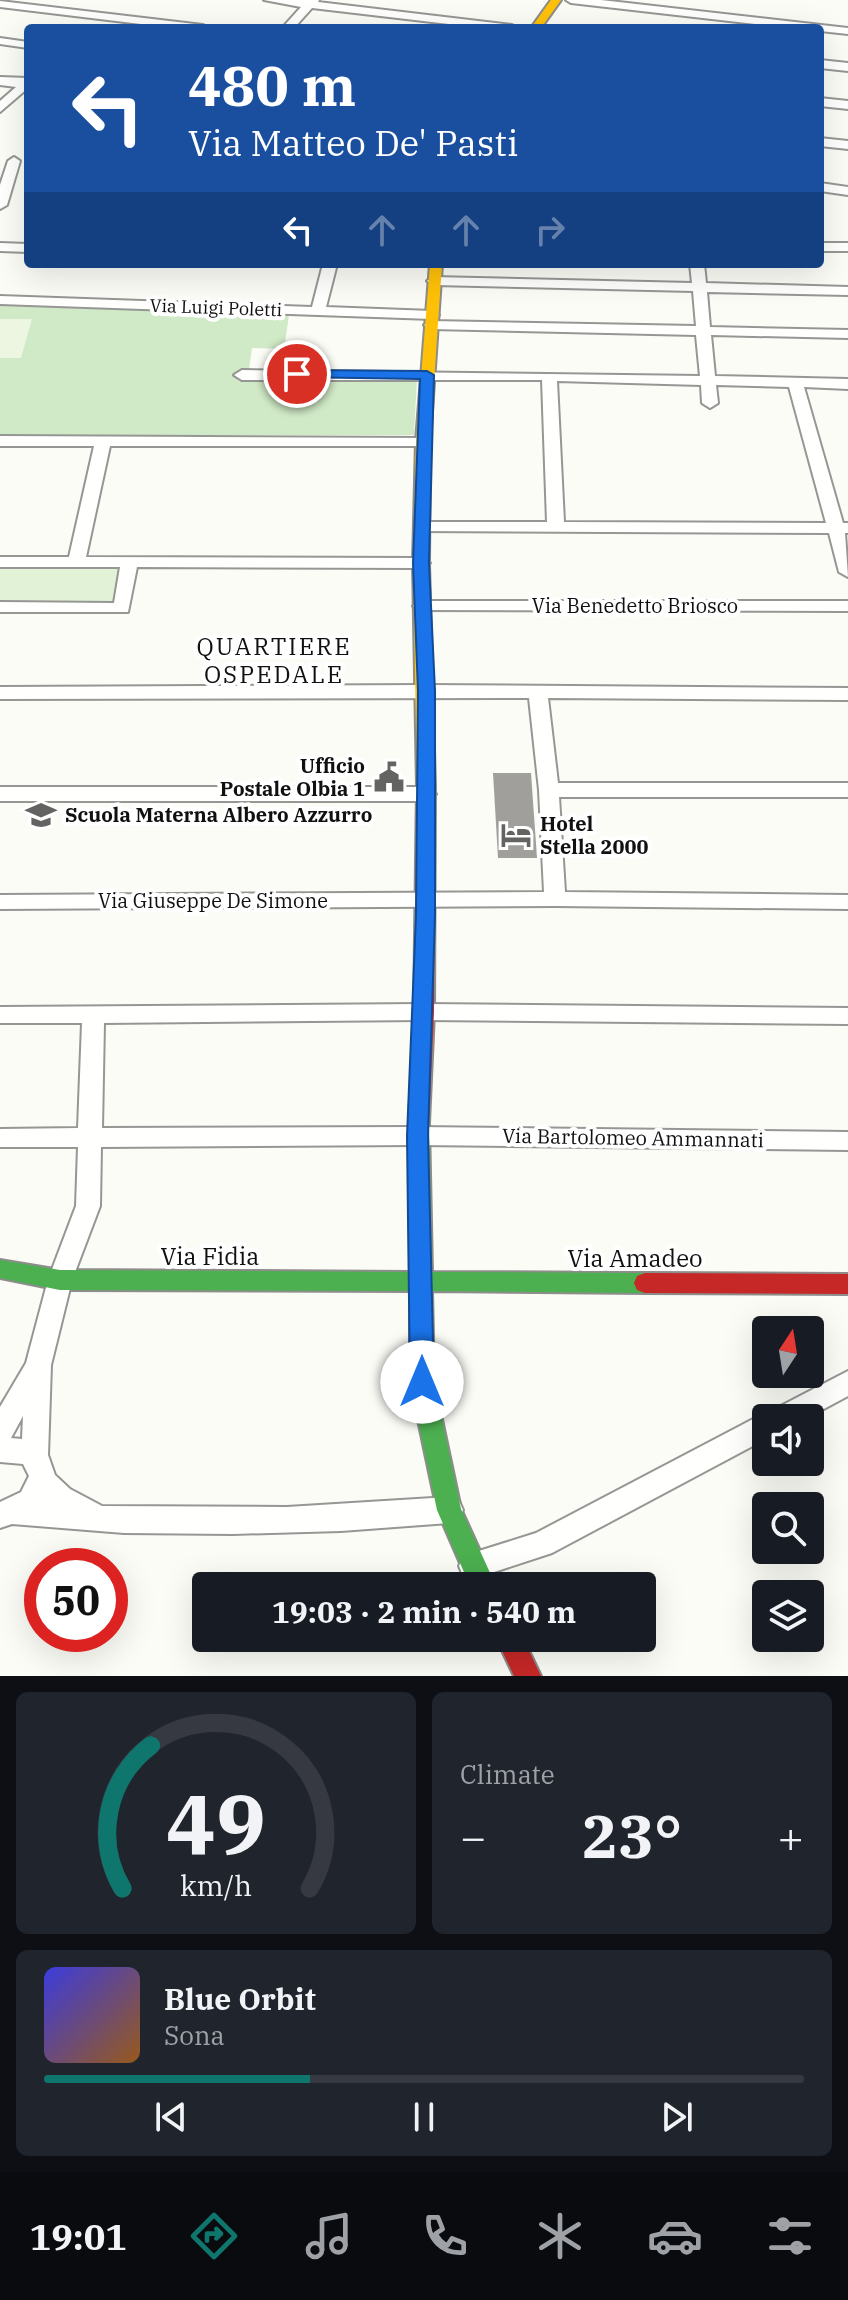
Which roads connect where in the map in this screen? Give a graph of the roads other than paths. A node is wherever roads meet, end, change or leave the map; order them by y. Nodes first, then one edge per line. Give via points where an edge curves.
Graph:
1 (118, 0) edge
2 (269, 0) edge
3 (556, 0) edge
4 (571, 0) edge
5 (312, 2) edge
6 (0, 4) edge
7 (102, 16) junction
8 (728, 22) edge
9 (93, 24) edge
10 (169, 24) edge
11 (292, 24) edge
12 (481, 24) edge
13 (539, 24) edge
14 (848, 31) edge
15 (0, 41) edge
16 (24, 44) edge
17 (824, 64) edge
18 (848, 67) edge
19 (0, 81) edge
20 (24, 83) edge
21 (24, 86) edge
22 (824, 102) edge
23 (848, 105) edge
24 (0, 108) edge
25 (824, 142) edge
26 (848, 145) edge
27 (14, 161) edge
28 (824, 188) edge
29 (848, 191) edge
30 (0, 205) edge
31 (0, 247) edge
32 (824, 247) edge
33 (848, 247) edge
34 (24, 248) edge
35 (329, 268) edge
36 (698, 268) edge
37 (435, 273) edge
38 (700, 286) junction
39 (848, 291) edge
40 (0, 300) edge
41 (318, 311) junction
42 (431, 320) junction
43 (704, 330) junction
44 (848, 334) edge
45 (242, 375) dead end
46 (427, 375) junction
47 (549, 376) junction
48 (708, 381) junction
49 (795, 382) junction
50 (848, 384) edge
51 (710, 403) dead end
52 (0, 441) edge
53 (103, 441) junction
54 (423, 441) junction
55 (422, 527) junction
56 (556, 527) junction
57 (843, 528) edge
58 (0, 562) edge
59 (76, 562) junction
60 (129, 562) junction
61 (421, 563) junction
62 (848, 572) edge
63 (422, 606) junction
64 (848, 606) edge
65 (0, 607) edge
66 (426, 691) junction
67 (538, 692) junction
68 (0, 693) edge
69 (848, 694) edge
70 (549, 790) junction
71 (848, 790) edge
72 (0, 794) edge
73 (426, 794) junction
74 (555, 899) junction
75 (426, 900) junction
76 (0, 902) edge
77 (848, 902) edge
78 (424, 1012) junction
79 (0, 1015) edge
80 (93, 1015) junction
81 (848, 1016) edge
82 (418, 1136) junction
83 (88, 1137) junction
84 (0, 1138) edge
85 (848, 1141) edge
86 (0, 1269) edge
87 (60, 1280) junction
88 (422, 1282) junction
89 (848, 1284) edge
90 (38, 1365) junction
91 (848, 1383) edge
92 (808, 1404) edge
93 (0, 1432) edge
94 (752, 1433) edge
95 (0, 1450) edge
96 (39, 1469) junction
97 (449, 1510) junction
98 (4, 1518) edge
99 (103, 1520) junction
100 (476, 1572) edge
101 (486, 1572) edge
102 (516, 1652) edge
103 (528, 1676) edge

1 - 7 street
2 - 5 street
3 - 13 main road
4 - 8 street
5 - 11 street
5 - 12 street
6 - 7 street
7 - 9 street
7 - 10 street
8 - 14 street via 828,23
15 - 16 street
17 - 18 street
19 - 20 street
21 - 24 street
22 - 23 street
25 - 26 street
27 - 30 street
28 - 29 street
31 - 34 street
32 - 33 street
35 - 41 street
36 - 38 street
37 - 38 street
37 - 42 main road
38 - 39 street
38 - 43 street
40 - 41 street, Via Luigi Poletti
41 - 42 street, Via Luigi Poletti
42 - 43 street, Via Luigi Poletti
42 - 46 main road
43 - 44 street, Via Luigi Poletti
43 - 48 street
45 - 46 street
46 - 47 street
46 - 54 main road
47 - 48 street
47 - 56 street
48 - 49 street
48 - 51 street
49 - 50 street
49 - 57 street
52 - 53 street
53 - 54 street
53 - 59 street
54 - 55 main road
55 - 56 street
55 - 61 main road
56 - 57 street
57 - 62 street
58 - 59 street
59 - 60 street
60 - 61 street
60 - 65 street via 122,608
61 - 63 main road
63 - 64 street, Via Benedetto Briosco
63 - 66 main road
66 - 67 street
66 - 68 street
66 - 73 main road
67 - 69 street
67 - 70 street
70 - 71 street
70 - 74 street
72 - 73 street
73 - 75 main road
74 - 75 street, Via Giuseppe De Simone
74 - 77 street, Via Giuseppe De Simone
75 - 76 street, Via Giuseppe De Simone
75 - 78 main road
78 - 80 street
78 - 81 street
78 - 82 main road
79 - 80 street
80 - 83 street
82 - 83 street, Via Bartolomeo Ammannati
82 - 85 street, Via Bartolomeo Ammannati
82 - 88 main road
83 - 84 street, Via Bartolomeo Ammannati
83 - 87 street via 88,1206
86 - 87 main road, Via Fidia
87 - 88 main road, Via Fidia
87 - 90 street
88 - 89 main road, Via Amadeo
88 - 97 main road via 422,1382
90 - 93 street
90 - 96 street
91 - 92 street
94 - 101 street
95 - 96 street via 25,1450
96 - 98 street via 38,1494
96 - 99 street via 60,1498
97 - 99 street via 358,1519
97 - 100 main road
98 - 99 street
102 - 103 main road

